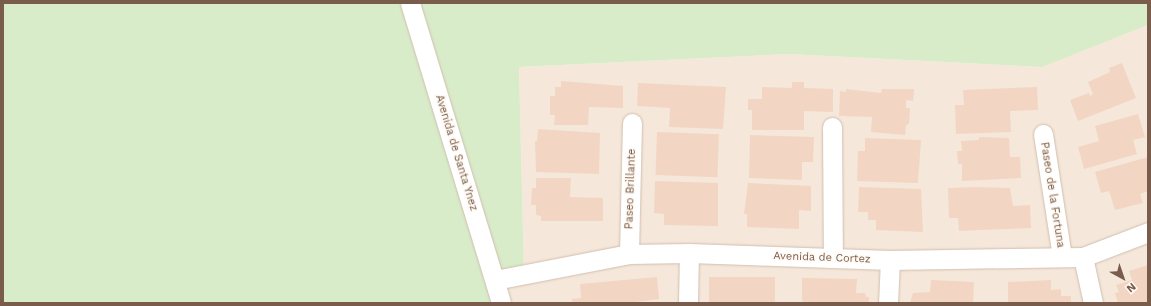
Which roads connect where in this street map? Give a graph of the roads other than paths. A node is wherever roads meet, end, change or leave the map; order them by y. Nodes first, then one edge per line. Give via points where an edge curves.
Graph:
1 (410, 3) edge
2 (632, 123) dead end
3 (832, 127) dead end
4 (1043, 134) dead end
5 (1148, 232) edge
6 (689, 252) junction
7 (629, 254) junction
8 (1062, 257) junction
9 (1083, 257) junction
10 (833, 258) junction
11 (890, 260) junction
12 (495, 280) junction
13 (501, 303) edge
14 (688, 303) edge
15 (888, 303) edge
16 (1093, 303) edge

1 - 12 street, Avenida de Santa Ynez
2 - 7 street, Paseo Brillante
3 - 10 street
4 - 8 street, Paseo de la Fortuna
5 - 9 street, Avenida de Cortez
6 - 7 street, Avenida de Cortez
6 - 10 street, Avenida de Cortez
6 - 14 street
7 - 12 street, Avenida de Cortez
8 - 9 street, Avenida de Cortez
8 - 11 street, Avenida de Cortez
9 - 16 street
10 - 11 street, Avenida de Cortez
11 - 15 street
12 - 13 street, Avenida de Santa Ynez

